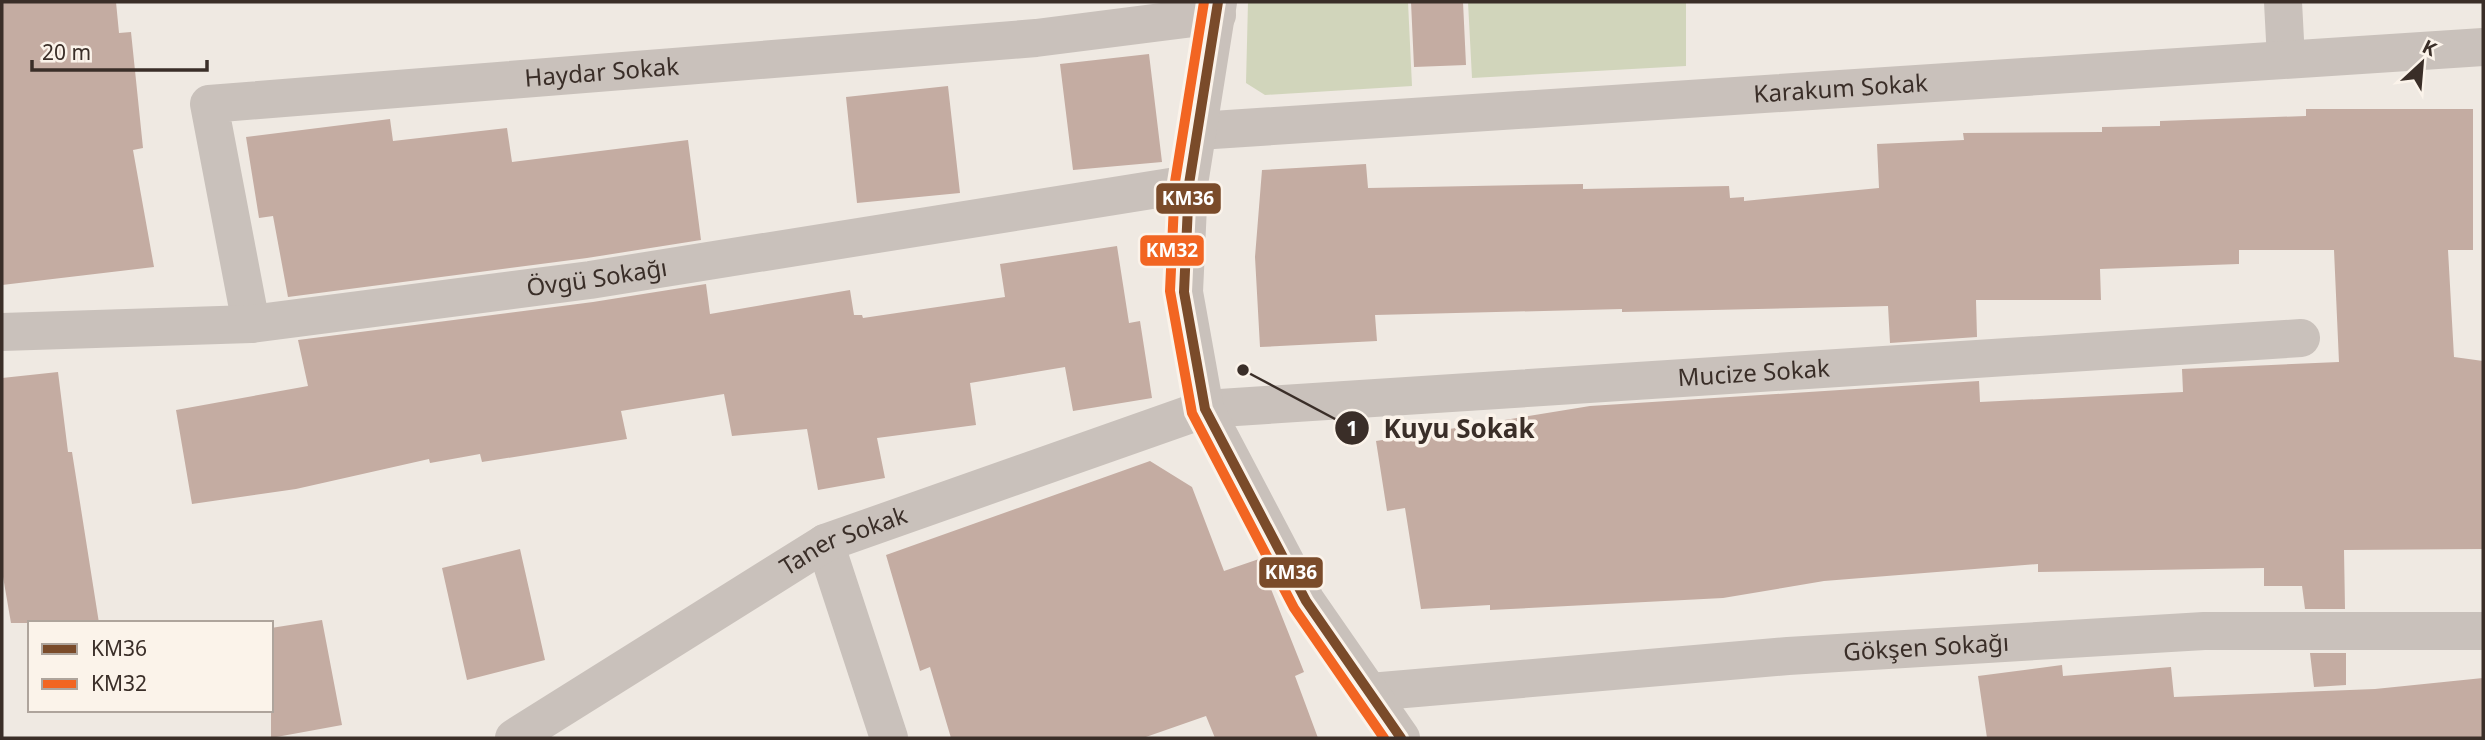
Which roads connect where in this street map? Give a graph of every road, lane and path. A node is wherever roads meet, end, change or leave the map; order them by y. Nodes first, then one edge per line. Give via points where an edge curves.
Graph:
1 (2283, 2) edge
2 (1218, 8) edge
3 (2483, 47) edge
4 (2286, 59) junction
5 (1198, 131) junction
6 (1189, 184) junction
7 (251, 324) junction
8 (2, 332) edge
9 (2301, 338) dead end
10 (1205, 409) junction
11 (825, 543) junction
12 (2483, 631) edge
13 (1370, 692) junction
14 (514, 738) edge
15 (889, 738) edge
16 (1401, 738) edge

1 - 4 street
2 - 5 street
2 - 7 street, Haydar Sokak via 1022,39 209,104
3 - 4 street, Karakum Sokak
4 - 5 street, Karakum Sokak
5 - 6 street
6 - 7 street, Övgü Sokağı via 590,280
6 - 10 street via 1184,292
7 - 8 street, Övgü Sokağı
9 - 10 street, Mucize Sokak
10 - 11 street, Taner Sokak
10 - 13 street via 1306,601
11 - 14 street, Taner Sokak
11 - 15 street
12 - 13 street, Gökşen Sokağı via 2204,631 1788,656
13 - 16 street

